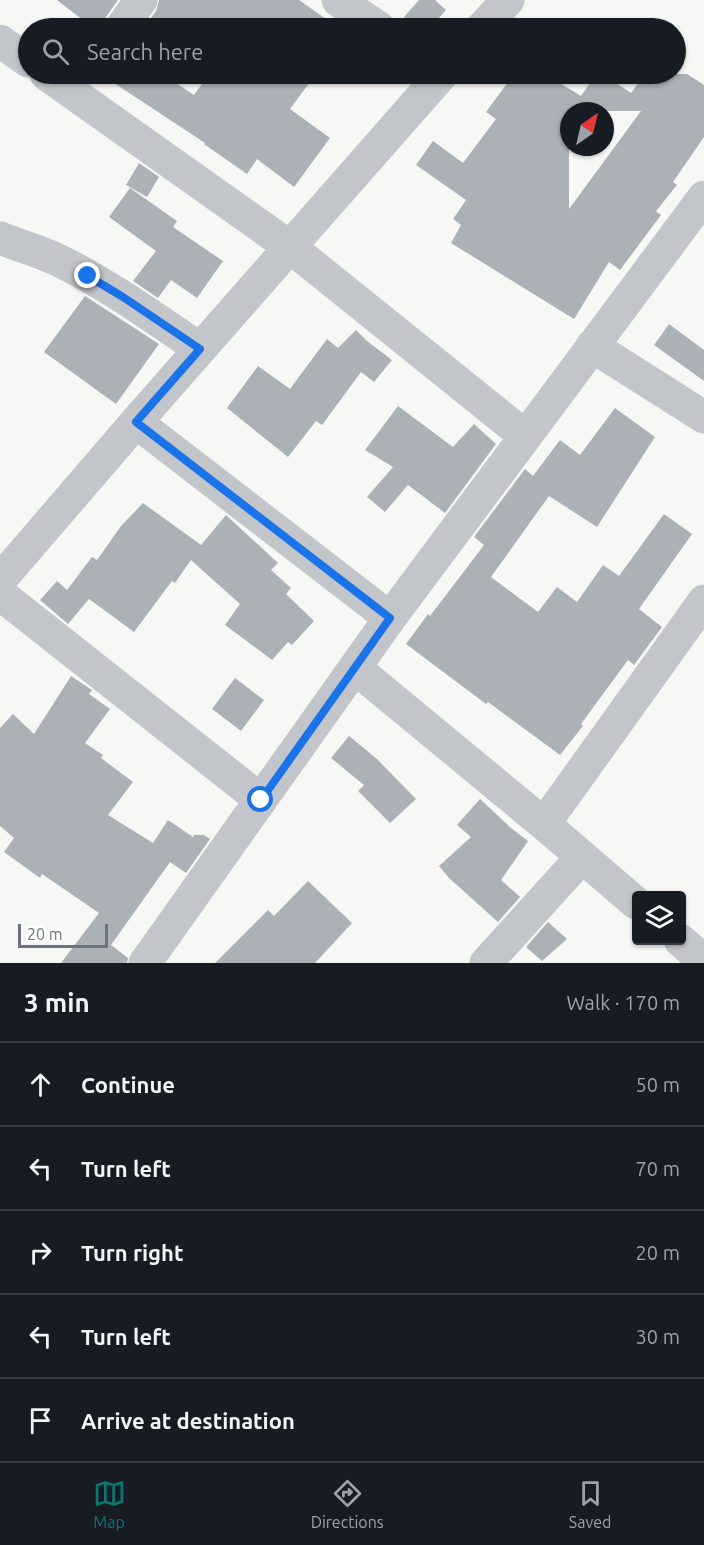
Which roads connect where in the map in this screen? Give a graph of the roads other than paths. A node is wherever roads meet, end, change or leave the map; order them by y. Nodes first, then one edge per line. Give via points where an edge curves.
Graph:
1 (141, 0) edge
2 (338, 0) edge
3 (508, 0) edge
4 (128, 18) edge
5 (364, 18) edge
6 (491, 18) edge
7 (0, 41) edge
8 (18, 54) edge
9 (81, 84) edge
10 (433, 84) edge
11 (704, 197) edge
12 (0, 238) edge
13 (290, 247) junction
14 (592, 346) junction
15 (200, 349) junction
16 (704, 417) edge
17 (136, 422) junction
18 (525, 436) junction
19 (0, 580) edge
20 (0, 594) edge
21 (704, 601) edge
22 (390, 618) junction
23 (355, 669) junction
24 (261, 800) junction
25 (544, 824) junction
26 (582, 856) junction
27 (632, 900) edge
28 (145, 963) edge
29 (486, 963) edge

1 - 4 street
2 - 5 street
3 - 6 street
7 - 8 street
9 - 13 street
10 - 13 street
11 - 14 street
12 - 15 street via 54,258 88,276
13 - 15 street
13 - 18 street
14 - 16 street
14 - 18 street
15 - 17 street
17 - 19 street
17 - 22 street
18 - 22 street
20 - 24 street
21 - 25 street
22 - 23 street
23 - 24 street
23 - 25 street
24 - 28 street
25 - 26 street
26 - 27 street
26 - 29 street

